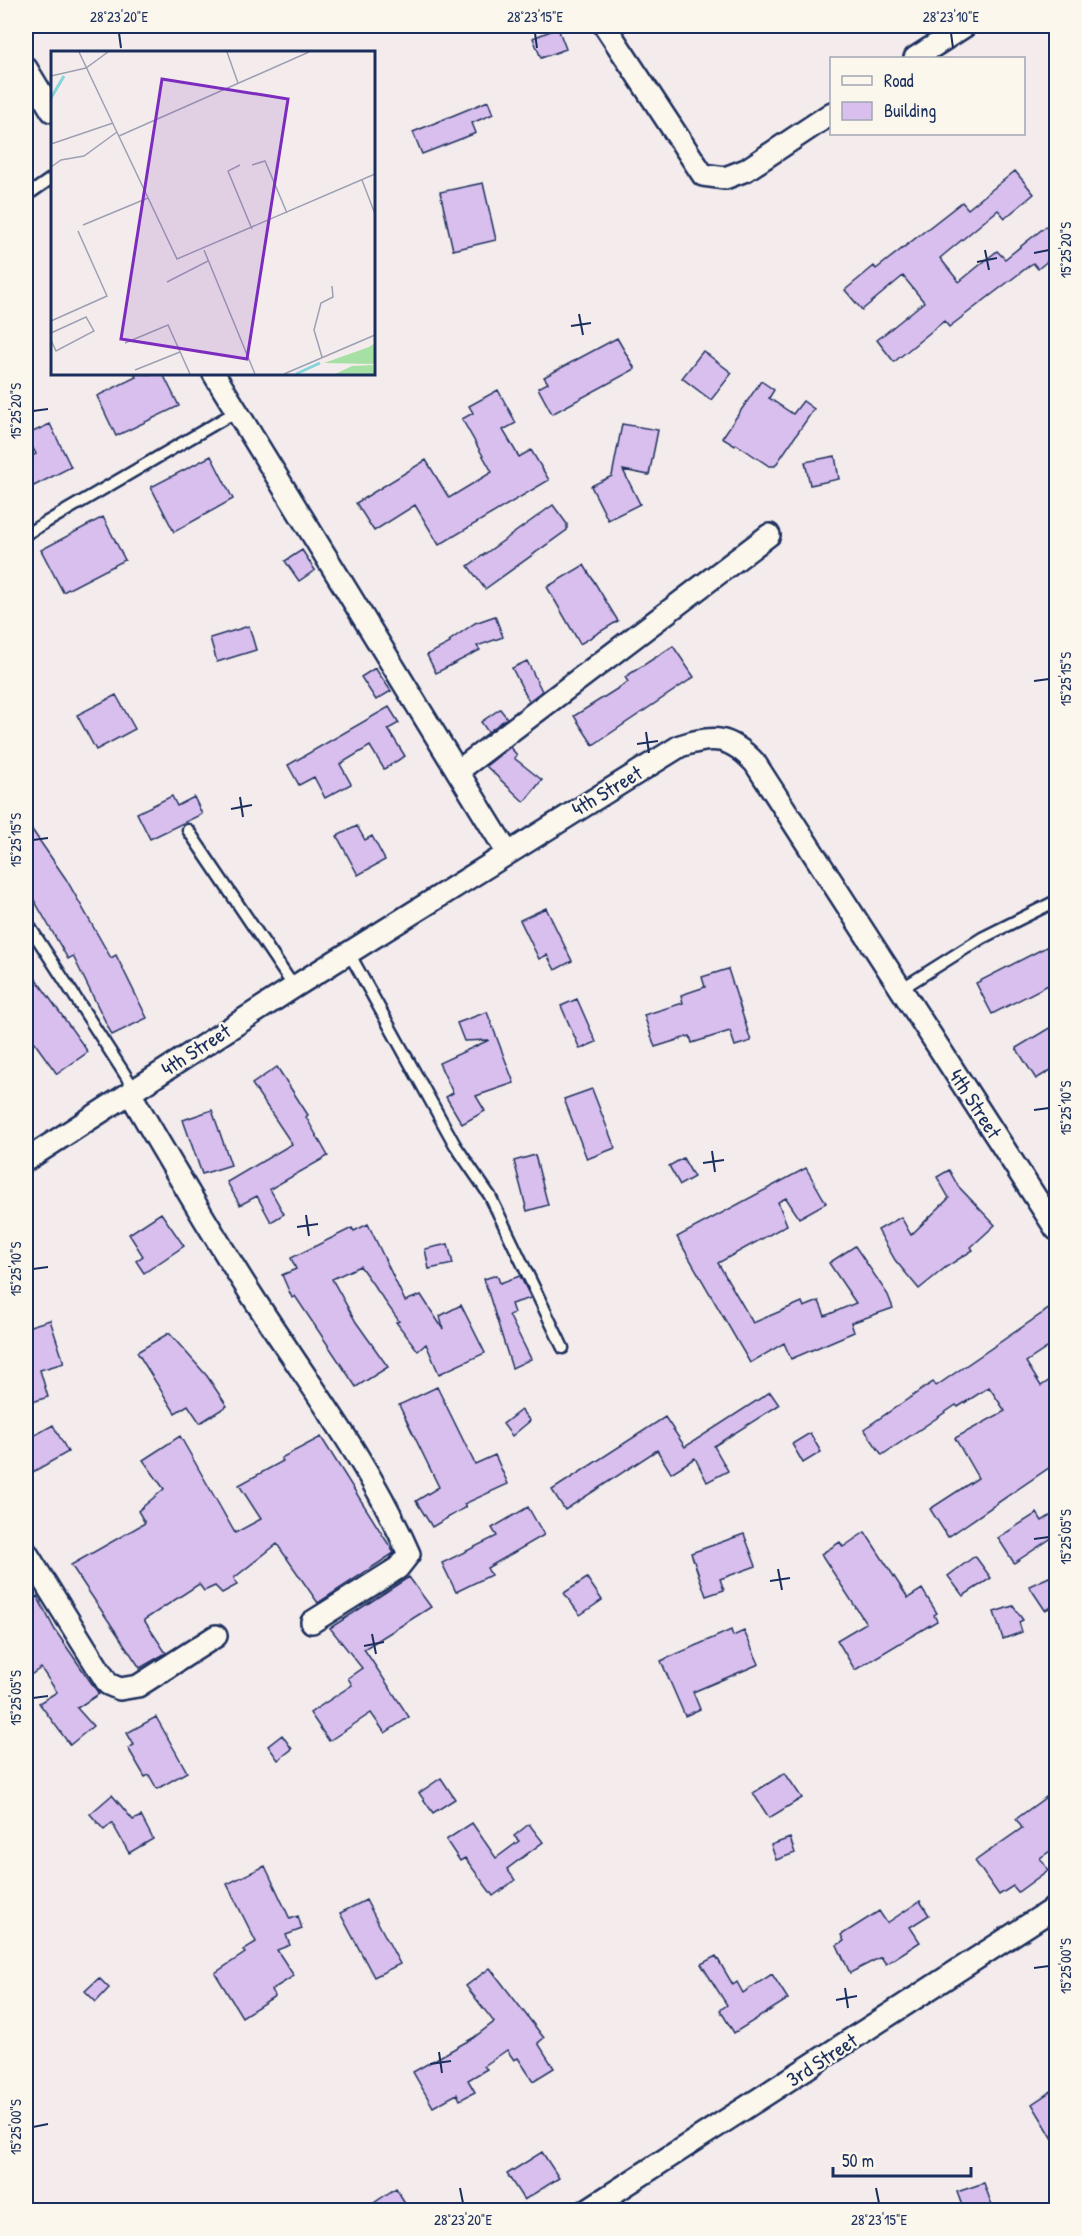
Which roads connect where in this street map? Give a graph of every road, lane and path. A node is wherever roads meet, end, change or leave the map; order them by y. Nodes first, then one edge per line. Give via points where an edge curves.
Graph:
1 (605, 26) edge
2 (965, 26) edge
3 (917, 57) edge
4 (26, 68) edge
5 (51, 109) edge
6 (830, 114) edge
7 (51, 179) edge
8 (26, 196) edge
9 (215, 375) edge
10 (237, 411) junction
11 (26, 534) edge
12 (769, 535) dead end
13 (458, 771) junction
14 (188, 830) dead end
15 (507, 852) junction
16 (1056, 902) edge
17 (26, 921) edge
18 (349, 953) junction
19 (294, 987) junction
20 (902, 989) junction
21 (133, 1091) junction
22 (26, 1160) edge
23 (1053, 1217) edge
24 (563, 1348) dead end
25 (26, 1552) edge
26 (312, 1622) dead end
27 (216, 1636) dead end
28 (1056, 1907) edge
29 (587, 2211) edge

1 - 6 street via 703,175 725,178 746,170
2 - 3 street
4 - 5 street
7 - 8 lane
9 - 10 street
10 - 11 lane
10 - 13 street
12 - 13 street
13 - 15 street
14 - 19 lane
15 - 18 street, 4th Street
15 - 20 street, 4th Street via 680,746 703,739 722,740 741,747 755,763
16 - 20 lane via 982,938
17 - 21 lane
18 - 19 street, 4th Street
18 - 24 lane via 455,1144 490,1196
19 - 21 street, 4th Street
20 - 23 street, 4th Street
21 - 22 street, 4th Street
21 - 26 street via 260,1308 393,1517 409,1554 398,1568
25 - 27 street via 108,1684 120,1689 138,1686
28 - 29 street, 3rd Street

